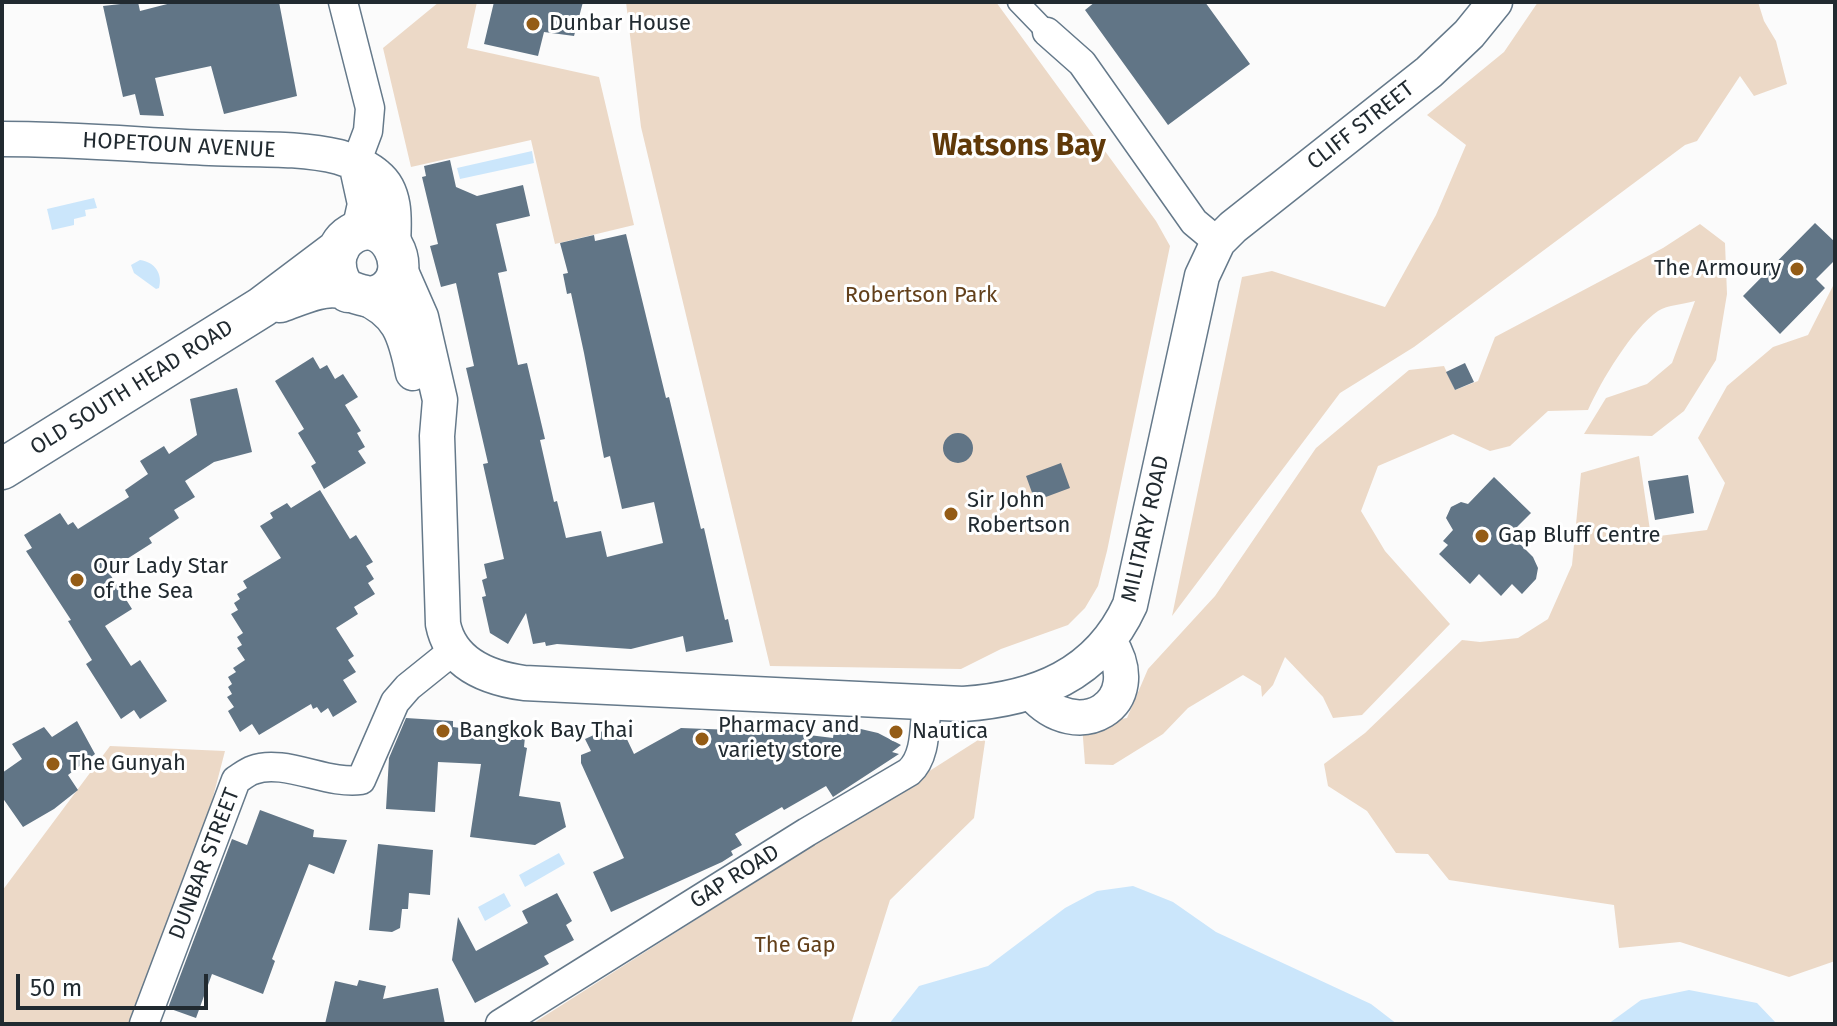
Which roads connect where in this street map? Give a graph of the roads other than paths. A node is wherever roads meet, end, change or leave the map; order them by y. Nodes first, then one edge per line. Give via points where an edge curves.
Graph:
1 (343, 2) edge
2 (1018, 2) edge
3 (1495, 2) edge
4 (1047, 32) joint
5 (2, 139) edge
6 (356, 163) junction
7 (1218, 242) junction
8 (372, 248) junction
9 (355, 294) junction
10 (262, 307) junction
11 (437, 436) junction
12 (2, 469) edge
13 (454, 650) junction
14 (1115, 655) junction
15 (1032, 693) junction
16 (927, 702) junction
17 (144, 1024) edge
18 (500, 1024) edge

1 - 6 street via 370,108
2 - 4 street
3 - 7 street, CLIFF STREET via 1429,72
4 - 7 street via 1082,63 1194,222
5 - 6 street, HOPETOUN AVENUE via 292,152
6 - 8 street
7 - 14 street, MILITARY ROAD via 1202,276 1135,587
8 - 9 main road via 336,272 342,286
8 - 9 main road via 397,275 388,290 377,295
8 - 10 main road, OLD SOUTH HEAD ROAD
8 - 11 street via 421,317 440,400
9 - 10 main road, OLD SOUTH HEAD ROAD via 328,288
9 - 11 street via 381,304 402,333 418,404
10 - 12 main road, OLD SOUTH HEAD ROAD
11 - 13 street via 442,617
13 - 16 street, MILITARY ROAD via 485,675 524,683
13 - 17 street, DUNBAR STREET via 395,702 361,780 284,768 254,769 236,780
14 - 15 street, MILITARY ROAD
14 - 15 street via 1117,695 1092,717 1058,713 1043,707
15 - 16 street, MILITARY ROAD via 994,702
16 - 18 street, GAP ROAD via 922,753 909,772

